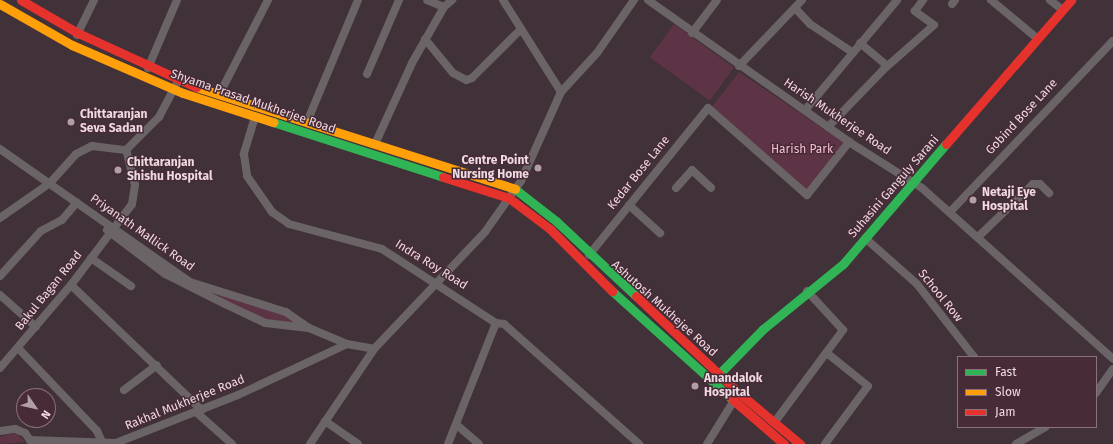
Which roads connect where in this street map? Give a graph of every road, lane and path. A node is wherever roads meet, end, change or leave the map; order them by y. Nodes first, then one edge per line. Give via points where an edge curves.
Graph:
1 (21, 0) edge
2 (94, 0) edge
3 (177, 0) edge
4 (268, 0) edge
5 (358, 0) edge
6 (399, 0) edge
7 (427, 0) edge
8 (452, 0) edge
9 (502, 0) edge
10 (634, 0) edge
11 (648, 0) edge
12 (717, 0) edge
13 (802, 0) edge
14 (897, 0) edge
15 (923, 0) edge
16 (991, 0) edge
17 (1050, 0) edge
18 (1071, 0) edge
19 (0, 4) edge
20 (444, 7) junction
21 (795, 8) junction
22 (1063, 10) junction
23 (521, 29) junction
24 (78, 33) junction
25 (692, 33) junction
26 (425, 39) junction
27 (1038, 40) junction
28 (1113, 41) edge
29 (860, 43) junction
30 (72, 45) junction
31 (852, 52) junction
32 (739, 66) junction
33 (887, 66) junction
34 (148, 68) junction
35 (367, 74) dead end
36 (176, 85) junction
37 (561, 92) junction
38 (219, 95) junction
39 (806, 109) junction
40 (255, 117) junction
41 (307, 122) junction
42 (828, 127) junction
43 (849, 142) junction
44 (375, 144) junction
45 (0, 149) edge
46 (126, 150) junction
47 (914, 182) junction
48 (50, 183) junction
49 (676, 188) dead end
50 (712, 188) dead end
51 (515, 189) junction
52 (1048, 193) dead end
53 (509, 198) junction
54 (77, 202) junction
55 (629, 205) junction
56 (950, 212) junction
57 (0, 218) edge
58 (112, 230) junction
59 (660, 233) dead end
60 (978, 237) junction
61 (865, 238) junction
62 (589, 255) junction
63 (91, 258) junction
64 (0, 276) edge
65 (439, 284) junction
66 (71, 285) junction
67 (131, 286) dead end
68 (807, 291) junction
69 (0, 295) edge
70 (496, 323) junction
71 (36, 327) junction
72 (309, 328) junction
73 (347, 344) junction
74 (18, 348) junction
75 (374, 349) junction
76 (827, 353) junction
77 (973, 356) edge
78 (1113, 359) edge
79 (157, 365) junction
80 (1, 366) edge
81 (1113, 369) edge
82 (719, 374) junction
83 (124, 390) dead end
84 (735, 390) junction
85 (1097, 391) edge
86 (730, 400) junction
87 (199, 411) junction
88 (325, 421) junction
89 (774, 423) junction
90 (456, 425) junction
91 (1041, 428) edge
92 (1031, 430) edge
93 (0, 431) edge
94 (29, 442) edge
95 (117, 443) edge
96 (313, 443) edge
97 (1019, 443) edge
98 (104, 444) edge
99 (232, 444) edge
100 (358, 444) edge
101 (448, 444) edge
102 (479, 444) edge
103 (639, 444) edge
104 (707, 444) edge
105 (784, 444) edge
106 (800, 444) edge
107 (824, 444) edge

1 - 24 main road, Shyama Prasad Mukherjee Road
2 - 24 street
3 - 34 street
4 - 38 street
5 - 41 street
6 - 35 street
7 - 20 street
8 - 20 street
9 - 23 street
10 - 37 street via 593,58
11 - 25 street, Harish Mukherjee Road
12 - 25 street
13 - 21 street
14 - 29 street
15 - 33 street via 915,11 934,25
16 - 27 street
17 - 22 street
18 - 22 main road, Suhasini Ganguly Sarani
19 - 30 main road, Shyama Prasad Mukherjee Road
20 - 26 street
21 - 31 street via 810,24
21 - 32 street
22 - 27 main road, Suhasini Ganguly Sarani
23 - 26 street via 472,78 466,80 453,74
23 - 37 street
24 - 30 street
24 - 34 main road, Shyama Prasad Mukherjee Road
25 - 32 street, Harish Mukherjee Road
26 - 44 street
27 - 47 main road, Suhasini Ganguly Sarani
28 - 56 street, Gobind Bose Lane
29 - 31 street
29 - 33 street
30 - 36 main road, Shyama Prasad Mukherjee Road
31 - 39 street
32 - 39 street, Harish Mukherjee Road
33 - 42 street
34 - 36 main road, Shyama Prasad Mukherjee Road
36 - 38 main road, Shyama Prasad Mukherjee Road
36 - 40 main road, Shyama Prasad Mukherjee Road
36 - 46 street via 159,117
37 - 51 street
38 - 41 main road, Shyama Prasad Mukherjee Road
39 - 42 street, Harish Mukherjee Road
40 - 53 main road, Shyama Prasad Mukherjee Road
40 - 65 street, Indra Roy Road via 244,154 247,176 272,212 290,224 382,249
41 - 44 main road, Shyama Prasad Mukherjee Road
42 - 43 street, Harish Mukherjee Road
43 - 47 street, Harish Mukherjee Road
43 - 55 street, Kedar Bose Lane via 807,195 708,108
44 - 51 main road, Shyama Prasad Mukherjee Road
45 - 48 street, Priyanath Mallick Road
46 - 48 street via 92,146 76,154
46 - 58 street, Bakul Bagan Road via 135,185 132,204
47 - 56 street, Harish Mukherjee Road
47 - 61 main road, Suhasini Ganguly Sarani
48 - 54 street, Priyanath Mallick Road
48 - 57 street
49 - 50 street via 692,170
51 - 53 street
51 - 62 main road, Ashutosh Mukhejee Road via 556,221
52 - 60 street via 1040,184 1033,184
53 - 65 street via 485,232
53 - 86 main road, Ashutosh Mukhejee Road via 550,229 635,314
54 - 58 street, Priyanath Mallick Road
54 - 64 street via 62,220 41,231
55 - 59 street
55 - 62 street, Kedar Bose Lane
56 - 60 street, Harish Mukherjee Road
58 - 63 street, Bakul Bagan Road
58 - 72 street, Priyanath Mallick Road via 190,282 286,312
58 - 72 street via 165,274 265,323
60 - 78 street, Harish Mukherjee Road
61 - 68 main road, Suhasini Ganguly Sarani via 843,264
61 - 77 street, School Row via 917,284
62 - 82 main road, Ashutosh Mukhejee Road
63 - 66 street, Bakul Bagan Road
63 - 67 street
65 - 70 street, Indra Roy Road
65 - 75 street
66 - 71 street, Bakul Bagan Road
66 - 79 street
68 - 76 street via 843,330
68 - 82 main road, Suhasini Ganguly Sarani
69 - 71 street
70 - 90 street
70 - 103 street, Indra Roy Road via 504,324
71 - 74 street, Bakul Bagan Road
72 - 73 street, Priyanath Mallick Road
73 - 75 street
73 - 87 street, Rakhal Mukherjee Road
74 - 80 street, Bakul Bagan Road
74 - 98 street via 97,431
75 - 88 street
76 - 89 street
76 - 107 street via 868,386
79 - 83 street
79 - 87 street
81 - 85 street
82 - 84 main road, Ashutosh Mukhejee Road
84 - 86 street
84 - 89 main road, Ashutosh Mukhejee Road
86 - 104 street
86 - 105 main road, Ashutosh Mukhejee Road
87 - 95 street, Rakhal Mukherjee Road
87 - 99 street
88 - 96 street
88 - 100 street
89 - 106 main road, Ashutosh Mukhejee Road
90 - 101 street
90 - 102 street
91 - 92 street
92 - 97 street
93 - 94 street, Rakhal Mukherjee Road via 15,429 25,433
94 - 98 street, Rakhal Mukherjee Road
95 - 98 street, Rakhal Mukherjee Road

